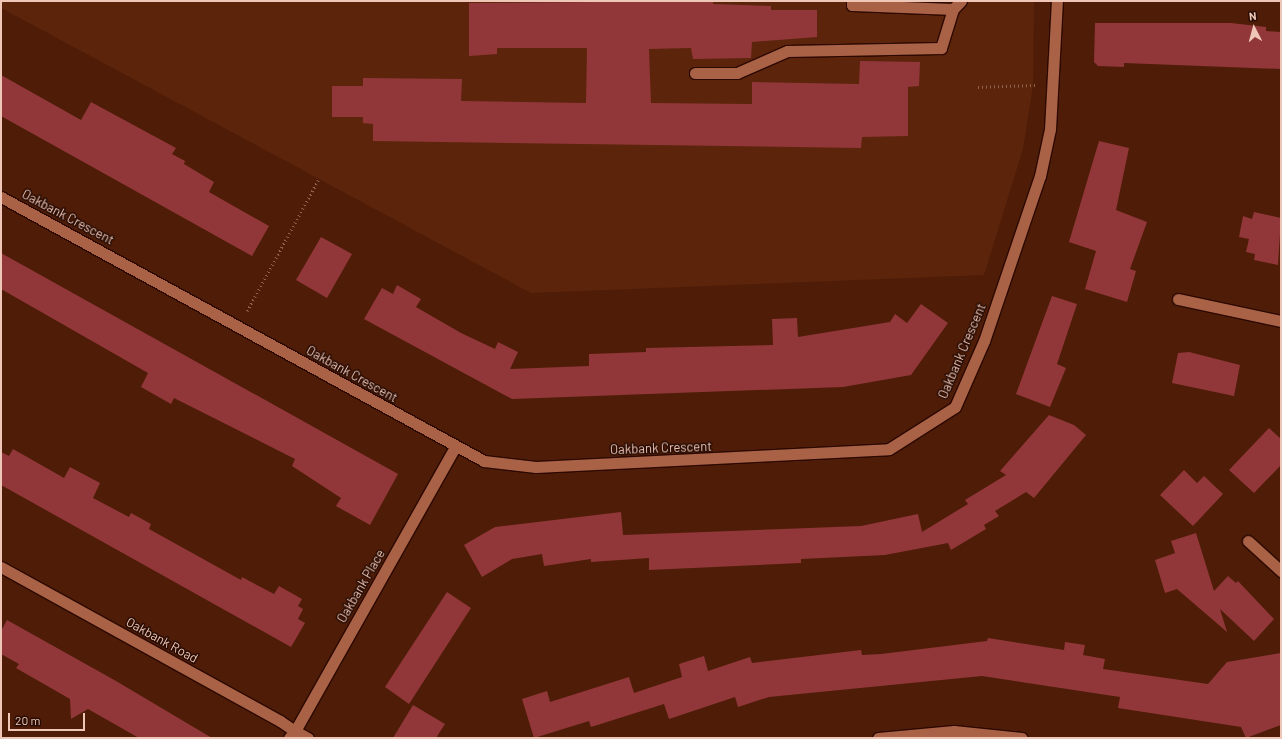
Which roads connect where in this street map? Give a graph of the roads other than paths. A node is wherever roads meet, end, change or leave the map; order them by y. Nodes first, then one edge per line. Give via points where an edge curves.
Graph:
1 (1056, 1) edge
2 (957, 5) edge
3 (852, 6) edge
4 (695, 73) dead end
5 (1, 197) edge
6 (1178, 299) dead end
7 (1281, 321) edge
8 (455, 447) junction
9 (1248, 541) dead end
10 (1, 567) edge
11 (1280, 567) edge
12 (292, 734) edge
13 (308, 738) edge
14 (878, 738) edge
15 (1022, 738) edge

1 - 8 street, Oakbank Crescent via 1050,129 1040,176 984,341 955,407 889,449 536,466 484,461
2 - 3 street
2 - 4 street via 941,48 787,50 737,73
5 - 8 street, Oakbank Crescent
6 - 7 street
8 - 12 street, Oakbank Place
9 - 11 street
10 - 12 street, Oakbank Road
12 - 13 street, Oakbank Road
14 - 15 street via 954,730

